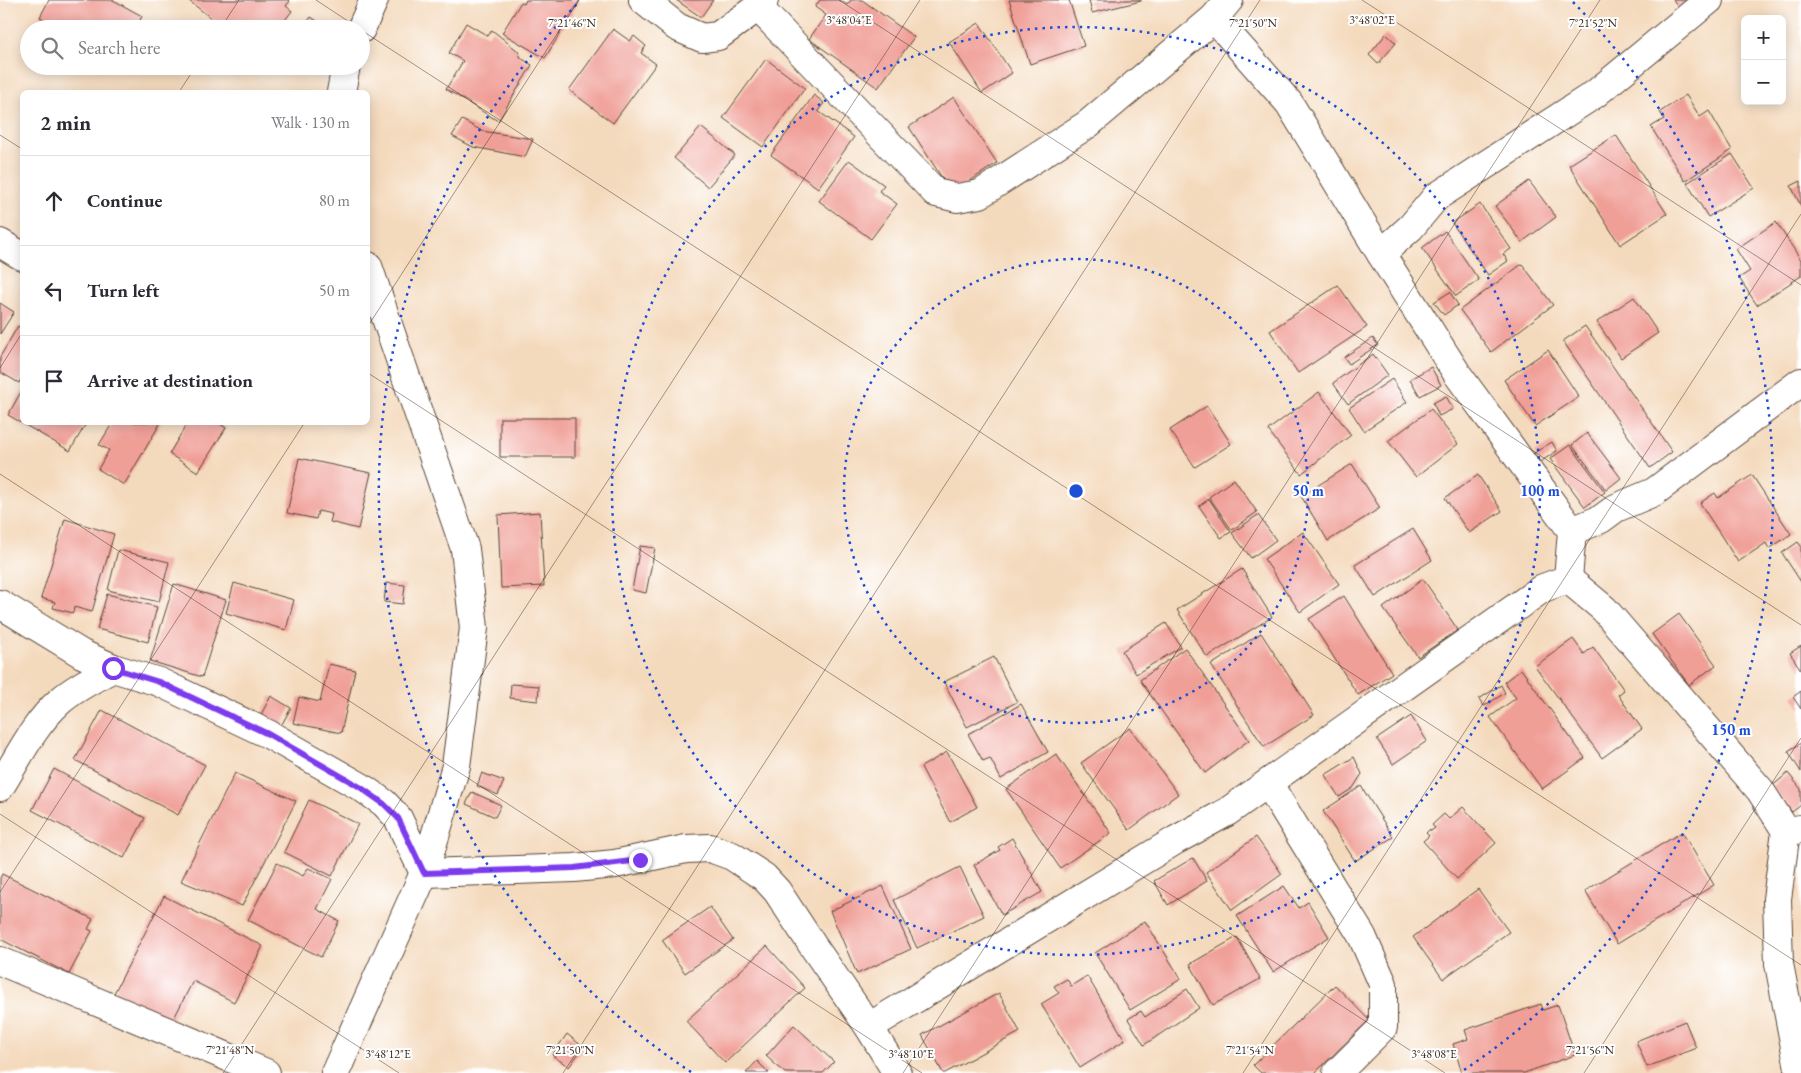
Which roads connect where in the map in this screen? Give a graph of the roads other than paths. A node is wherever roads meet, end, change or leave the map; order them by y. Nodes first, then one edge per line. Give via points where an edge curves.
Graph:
1 (374, 0) edge
2 (643, 0) edge
3 (1709, 0) edge
4 (761, 3) edge
5 (1222, 9) edge
6 (365, 20) edge
7 (344, 75) edge
8 (341, 90) edge
9 (0, 244) edge
10 (1381, 254) junction
11 (20, 255) edge
12 (370, 278) edge
13 (376, 316) edge
14 (1801, 382) edge
15 (1572, 530) junction
16 (1568, 579) junction
17 (0, 604) edge
18 (113, 668) junction
19 (1268, 783) junction
20 (0, 787) edge
21 (1793, 830) edge
22 (424, 873) junction
23 (0, 961) edge
24 (869, 1027) junction
25 (266, 1073) edge
26 (335, 1073) edge
27 (897, 1073) edge
28 (1337, 1073) edge
29 (1800, 1073) edge

1 - 6 street
2 - 4 street via 677,28 702,38 718,36
3 - 10 street via 1595,94 1436,197 1411,227
4 - 5 street via 936,193 957,198 980,194 1088,124
5 - 10 street via 1289,103
7 - 8 street
9 - 11 street
10 - 15 street via 1458,375
12 - 13 street
13 - 22 street via 390,333 465,549 474,628 456,766
14 - 15 street via 1654,492
15 - 16 street
16 - 19 street via 1542,588
16 - 21 street via 1604,609
17 - 18 street via 82,654
18 - 20 street via 60,701 36,730
18 - 22 street via 159,682 268,734 360,787 398,818
19 - 24 street via 1227,812
19 - 28 street via 1362,936 1383,984 1383,1027
21 - 29 street via 1778,900 1779,964
22 - 24 street via 574,868 710,848 732,856 778,891
22 - 26 street
23 - 25 street
24 - 27 street

